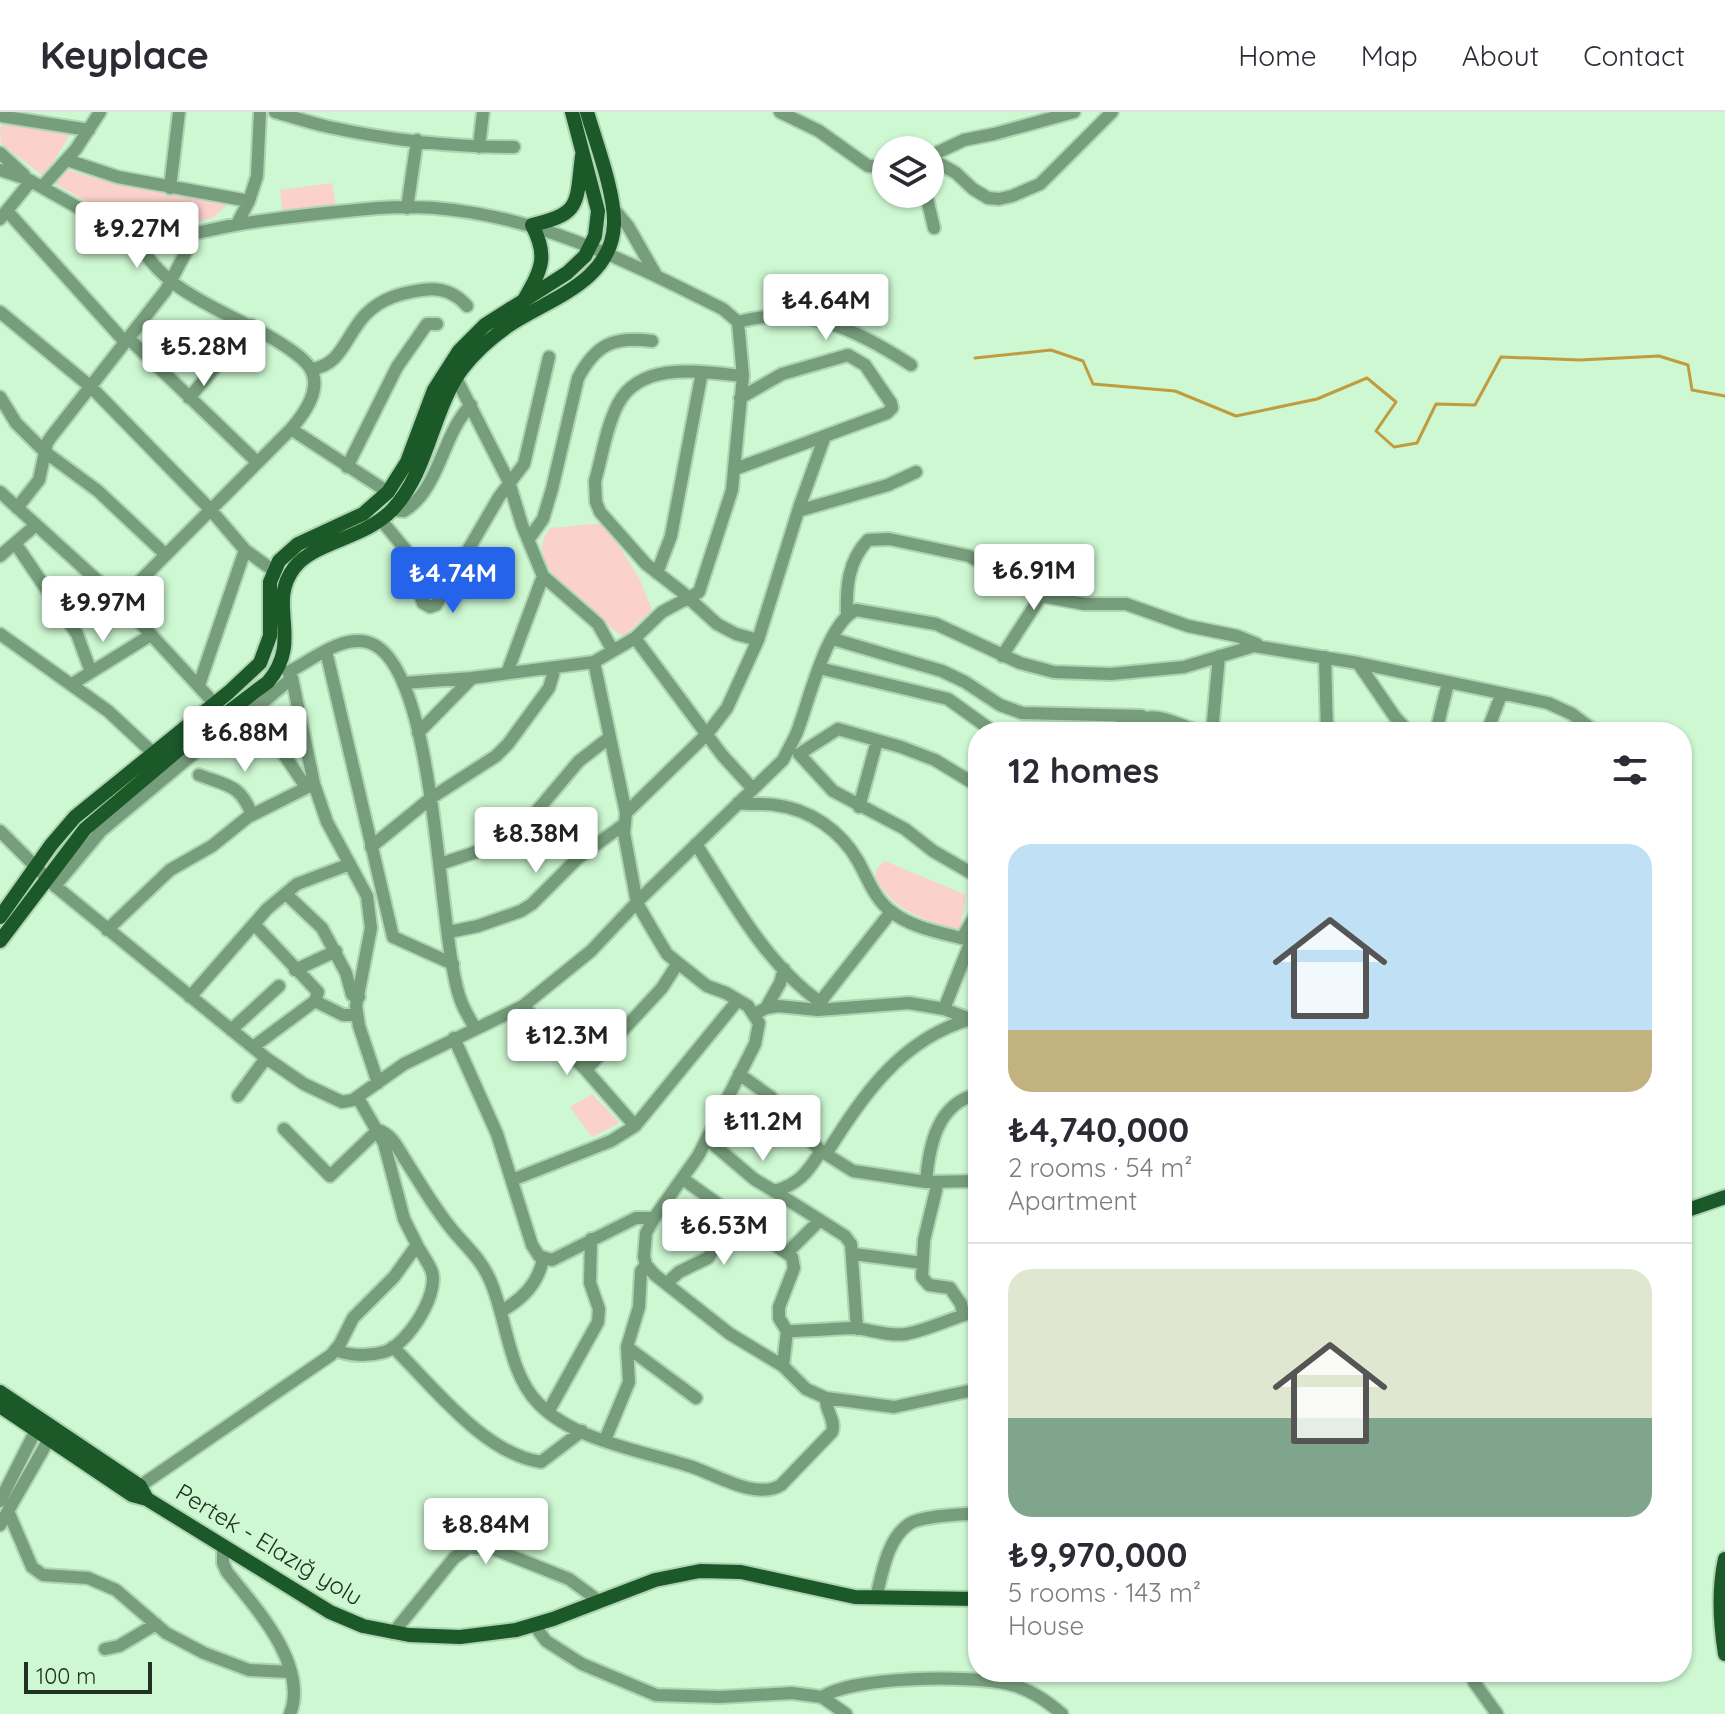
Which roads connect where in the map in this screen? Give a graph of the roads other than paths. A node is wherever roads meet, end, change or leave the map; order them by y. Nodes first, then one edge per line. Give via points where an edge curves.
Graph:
1 (100, 112) edge
2 (179, 112) edge
3 (260, 112) edge
4 (275, 112) edge
5 (330, 112) edge
6 (483, 112) edge
7 (572, 112) edge
8 (587, 112) edge
9 (780, 112) edge
10 (1074, 112) edge
11 (1112, 112) edge
12 (0, 116) edge
13 (328, 127) junction
14 (89, 130) junction
15 (417, 140) junction
16 (479, 147) junction
17 (514, 147) dead end
18 (944, 147) edge
19 (583, 152) junction
20 (0, 153) edge
21 (67, 160) junction
22 (872, 166) edge
23 (944, 166) edge
24 (0, 170) edge
25 (34, 183) junction
26 (170, 188) junction
27 (249, 201) junction
28 (407, 208) junction
29 (613, 208) junction
30 (929, 208) edge
31 (3, 215) edge
32 (237, 224) junction
33 (532, 225) junction
34 (934, 228) dead end
35 (191, 234) junction
36 (137, 238) junction
37 (591, 247) junction
38 (607, 253) junction
39 (656, 275) junction
40 (171, 282) junction
41 (524, 301) junction
42 (467, 306) dead end
43 (0, 312) edge
44 (738, 322) junction
45 (437, 324) dead end
46 (251, 325) junction
47 (127, 340) junction
48 (652, 341) dead end
49 (549, 357) dead end
50 (911, 365) dead end
51 (311, 369) junction
52 (702, 372) junction
53 (743, 376) junction
54 (456, 378) junction
55 (91, 387) junction
56 (0, 397) edge
57 (189, 398) junction
58 (740, 398) junction
59 (471, 405) junction
60 (291, 429) junction
61 (825, 436) junction
62 (45, 452) junction
63 (257, 462) junction
64 (347, 467) junction
65 (735, 469) junction
66 (916, 472) dead end
67 (509, 482) junction
68 (0, 492) edge
69 (388, 492) junction
70 (17, 508) junction
71 (210, 509) junction
72 (798, 511) junction
73 (387, 515) junction
74 (36, 525) junction
75 (528, 540) junction
76 (15, 543) junction
77 (245, 550) junction
78 (166, 555) junction
79 (0, 556) edge
80 (274, 571) junction
81 (657, 573) junction
82 (543, 576) junction
83 (1041, 596) junction
84 (689, 598) junction
85 (120, 601) junction
86 (847, 615) junction
87 (0, 634) edge
88 (151, 635) junction
89 (635, 638) junction
90 (833, 639) junction
91 (758, 640) junction
92 (1262, 646) junction
93 (326, 651) junction
94 (613, 651) junction
95 (264, 656) junction
96 (1002, 656) junction
97 (1219, 656) junction
98 (1325, 657) junction
99 (594, 662) junction
100 (1358, 663) junction
101 (555, 668) junction
102 (819, 668) junction
103 (91, 672) junction
104 (287, 672) junction
105 (507, 673) junction
106 (472, 678) junction
107 (403, 683) junction
108 (1448, 683) junction
109 (72, 684) junction
110 (199, 685) junction
111 (1501, 695) junction
112 (214, 703) junction
113 (247, 714) junction
114 (1142, 716) junction
115 (980, 722) edge
116 (1129, 722) edge
117 (1172, 722) edge
118 (1213, 722) edge
119 (1327, 722) edge
120 (1400, 722) edge
121 (1438, 722) edge
122 (1491, 722) edge
123 (1581, 722) edge
124 (418, 733) junction
125 (707, 734) junction
126 (610, 737) junction
127 (877, 741) junction
128 (794, 752) junction
129 (153, 753) junction
130 (199, 775) dead end
131 (968, 780) edge
132 (310, 786) junction
133 (753, 789) junction
134 (431, 798) junction
135 (738, 803) junction
136 (859, 807) junction
137 (252, 815) junction
138 (624, 819) junction
139 (0, 831) edge
140 (696, 844) junction
141 (371, 847) junction
142 (350, 864) junction
143 (440, 864) junction
144 (35, 867) junction
145 (968, 871) edge
146 (51, 883) junction
147 (286, 894) junction
148 (637, 903) junction
149 (891, 912) junction
150 (0, 917) edge
151 (254, 924) junction
152 (107, 930) junction
153 (449, 932) junction
154 (968, 940) edge
155 (0, 941) edge
156 (968, 946) edge
157 (336, 951) junction
158 (678, 963) junction
159 (453, 964) junction
160 (784, 969) junction
161 (295, 970) junction
162 (279, 986) dead end
163 (190, 997) junction
164 (359, 997) junction
165 (738, 1000) junction
166 (315, 1001) junction
167 (523, 1006) junction
168 (819, 1006) junction
169 (944, 1009) junction
170 (760, 1011) junction
171 (357, 1015) junction
172 (968, 1018) edge
173 (968, 1021) edge
174 (475, 1028) junction
175 (231, 1030) junction
176 (454, 1038) junction
177 (253, 1047) junction
178 (266, 1058) junction
179 (586, 1070) junction
180 (739, 1074) junction
181 (378, 1083) junction
182 (238, 1096) dead end
183 (968, 1096) edge
184 (358, 1098) junction
185 (635, 1126) junction
186 (284, 1129) dead end
187 (378, 1130) junction
188 (707, 1139) junction
189 (823, 1153) junction
190 (683, 1179) junction
191 (512, 1180) junction
192 (968, 1181) edge
193 (932, 1182) junction
194 (774, 1191) junction
195 (1725, 1197) edge
196 (1692, 1209) edge
197 (735, 1214) junction
198 (654, 1218) junction
199 (820, 1220) junction
200 (591, 1239) junction
201 (417, 1245) junction
202 (788, 1252) junction
203 (854, 1254) junction
204 (543, 1259) junction
205 (922, 1263) junction
206 (646, 1265) junction
207 (667, 1283) junction
208 (502, 1311) junction
209 (968, 1313) edge
210 (963, 1314) junction
211 (857, 1329) junction
212 (787, 1331) junction
213 (393, 1347) junction
214 (627, 1347) junction
215 (335, 1350) junction
216 (783, 1366) junction
217 (968, 1391) edge
218 (0, 1392) edge
219 (696, 1398) dead end
220 (826, 1398) junction
221 (0, 1406) edge
222 (548, 1412) junction
223 (38, 1425) junction
224 (582, 1431) junction
225 (52, 1435) junction
226 (605, 1440) junction
227 (144, 1493) junction
228 (4, 1506) edge
229 (968, 1514) edge
230 (0, 1525) edge
231 (223, 1546) junction
232 (1725, 1559) edge
233 (876, 1598) junction
234 (968, 1599) edge
235 (599, 1601) junction
236 (156, 1624) junction
237 (534, 1625) junction
238 (393, 1633) junction
239 (105, 1649) dead end
240 (1725, 1654) edge
241 (290, 1672) junction
242 (968, 1681) edge
243 (988, 1682) edge
244 (1474, 1682) edge
245 (822, 1697) junction
246 (290, 1714) edge
247 (846, 1714) edge
248 (1062, 1714) edge
249 (1497, 1714) edge

1 - 14 street
2 - 26 street
3 - 27 street via 257,176
4 - 13 street
5 - 13 street
6 - 16 street
7 - 19 main road
8 - 29 main road
9 - 22 street
10 - 18 street
11 - 23 street via 1040,184 1012,196 988,198
12 - 14 street
13 - 15 street
14 - 21 street
15 - 16 street
15 - 28 street
16 - 17 street
19 - 33 main road via 568,212 558,220
19 - 37 main road via 598,211
20 - 25 street
21 - 25 street
21 - 26 street
24 - 25 street
25 - 31 street
25 - 36 street
26 - 27 street
27 - 32 street
28 - 32 street
28 - 33 street via 440,208
29 - 38 main road
29 - 39 street
30 - 34 street
31 - 47 street
32 - 35 street
33 - 37 street
33 - 41 main road via 543,254
35 - 36 street
35 - 40 street
36 - 40 street
37 - 38 street
37 - 41 main road via 576,266
38 - 39 street
38 - 54 main road via 585,280 480,349
39 - 44 street
40 - 46 street
40 - 47 street
41 - 69 main road via 485,325 450,362 407,462
42 - 51 street via 451,292 435,289 392,297 365,315 334,361
43 - 55 street
44 - 50 street via 789,315 838,326
44 - 53 street
45 - 64 street via 427,324 414,340
46 - 51 street
46 - 57 street
47 - 55 street
47 - 57 street
48 - 75 street via 611,342 587,362 578,378 543,519
49 - 67 street via 524,464
51 - 60 street via 310,404
52 - 53 street
52 - 81 street via 671,536
52 - 81 street via 654,375 623,395 595,481 600,512
53 - 58 street
54 - 59 street
54 - 73 main road via 410,484
55 - 62 street
55 - 71 street
56 - 62 street via 16,423
57 - 63 street
58 - 61 street via 782,374 842,355 854,357 865,365 891,410
58 - 65 street
59 - 67 street
59 - 73 street via 415,501 404,511
60 - 63 street
60 - 64 street
61 - 65 street
61 - 72 street
62 - 70 street via 39,480
62 - 78 street via 98,491
63 - 71 street
64 - 69 street
65 - 84 street via 704,583
66 - 72 street
67 - 73 street via 434,606 423,603
67 - 75 street
68 - 70 street
69 - 80 main road via 351,522 298,544
70 - 74 street
71 - 77 street
71 - 78 street
72 - 91 street
73 - 104 main road via 306,557 292,570 284,597
74 - 76 street
74 - 85 street
75 - 82 street
76 - 79 street
76 - 103 street via 77,634
77 - 80 street
77 - 110 street
78 - 85 street
80 - 95 main road
81 - 84 street
82 - 94 street via 598,624
82 - 105 street
83 - 86 street via 969,556 889,539 868,540 858,550 846,586
83 - 92 street via 1126,604
83 - 96 street
84 - 89 street via 662,612
84 - 91 street via 717,624
85 - 88 street
86 - 90 street
86 - 96 street via 856,610 936,624
87 - 109 street
88 - 103 street
88 - 110 street
89 - 94 street
89 - 125 street
90 - 102 street
90 - 114 street via 942,671 1022,713
91 - 125 street via 727,708
92 - 97 street
92 - 98 street
93 - 104 street
93 - 107 street via 363,641 374,645 391,659
93 - 141 street
94 - 99 street
95 - 104 street
95 - 112 main road
96 - 97 street via 1054,672 1111,674 1184,667
97 - 118 street
98 - 100 street
98 - 119 street
99 - 101 street
99 - 126 street
100 - 108 street
100 - 120 street
101 - 105 street
101 - 134 street via 549,688 508,744
102 - 115 street via 948,699
102 - 128 street
103 - 109 street
104 - 113 street
104 - 132 street
104 - 146 main road via 98,816 73,843
105 - 106 street
106 - 107 street
106 - 124 street
107 - 124 street
108 - 111 street
108 - 121 street
109 - 129 street
110 - 112 street
111 - 122 street
111 - 123 street via 1559,707
112 - 129 main road
113 - 132 street
113 - 146 street via 101,831
114 - 116 street
114 - 117 street
124 - 134 street
125 - 133 street
125 - 138 street
126 - 138 street
126 - 143 street via 579,761 525,825 479,851
127 - 128 street via 838,729
127 - 131 street via 935,760
127 - 136 street
128 - 133 street
128 - 136 street via 833,791
129 - 144 main road via 75,817
130 - 137 street via 245,796
132 - 137 street
132 - 142 street
133 - 135 street
134 - 141 street
134 - 143 street
135 - 140 street
135 - 149 street via 793,809 831,829 852,851
136 - 145 street via 905,829
137 - 152 street via 170,870
138 - 148 street
138 - 153 street via 532,904
139 - 144 street
140 - 148 street
140 - 160 street via 750,928
141 - 159 street via 393,937
142 - 147 street via 297,884
142 - 164 street via 367,896 371,928
143 - 153 street
144 - 146 street
144 - 150 main road
146 - 152 street
146 - 155 main road
147 - 151 street
147 - 157 street via 322,928
148 - 158 street via 667,954
148 - 167 street via 591,951
149 - 154 street
149 - 168 street
151 - 161 street
151 - 163 street
152 - 163 street
153 - 159 street
156 - 169 street
157 - 161 street
157 - 164 street via 352,995
158 - 165 street via 707,986
158 - 179 street via 662,988
159 - 174 street via 460,1000
160 - 168 street
160 - 170 street
161 - 166 street via 318,992
162 - 175 street
163 - 175 street
164 - 171 street
165 - 170 street
165 - 185 street
166 - 171 street via 343,1015
166 - 177 street
167 - 174 street
167 - 179 street
168 - 169 street via 891,1003
168 - 170 street
169 - 172 street
170 - 180 street via 755,1044
171 - 181 street
173 - 189 street via 949,1025 900,1056
174 - 176 street
175 - 177 street
176 - 181 street
176 - 191 street
177 - 178 street
178 - 182 street
178 - 184 street via 342,1102
179 - 185 street
180 - 188 street
180 - 189 street via 771,1097
181 - 184 street
183 - 193 street via 939,1122 928,1158
184 - 187 street
185 - 191 street via 611,1141
186 - 187 street via 330,1176
187 - 201 street
187 - 208 street via 391,1137 435,1207 479,1258
188 - 190 street
188 - 194 street
189 - 193 street via 853,1171
189 - 194 street via 790,1187
190 - 197 street
190 - 198 street
191 - 204 street via 532,1245
192 - 193 street
193 - 205 street
194 - 199 street
195 - 196 main road
197 - 202 street
197 - 207 street via 708,1258
198 - 200 street via 636,1218
198 - 206 street via 644,1240
199 - 202 street
199 - 203 street via 845,1236
200 - 204 street via 557,1258
200 - 222 street via 590,1283 598,1322
201 - 213 street via 432,1272 433,1290 425,1310
201 - 215 street via 353,1318
202 - 212 street via 794,1268 779,1307
203 - 205 street
203 - 211 street
204 - 208 street via 529,1290
205 - 210 street via 922,1277 929,1285 950,1288
206 - 207 street
206 - 214 street
207 - 216 street via 730,1334
208 - 222 street via 516,1364 530,1393
209 - 210 street
210 - 211 street via 906,1334
211 - 212 street
212 - 216 street
213 - 215 street via 352,1356
213 - 224 street via 463,1418 498,1445 541,1462
214 - 219 street
214 - 226 street via 629,1382
215 - 227 street
216 - 220 street via 806,1389
217 - 220 street via 894,1407
218 - 223 main road, Pertek - Elazığ yolu
220 - 226 street via 832,1432 771,1490 736,1484
221 - 223 main road, Pertek - Elazığ yolu
222 - 224 street
223 - 225 main road, Pertek - Elazığ yolu
223 - 228 street
224 - 226 street
225 - 227 main road, Pertek - Elazığ yolu via 132,1495
225 - 228 street
227 - 231 main road, Pertek - Elazığ yolu
228 - 230 street
228 - 236 street via 32,1567 43,1575 88,1578 116,1590
229 - 233 street via 910,1523 884,1564
231 - 238 main road, Pertek - Elazığ yolu via 330,1612
231 - 241 street via 227,1572 267,1622
232 - 240 main road
233 - 234 main road, Pertek - Elazığ yolu
233 - 235 main road, Pertek - Elazığ yolu via 720,1570 674,1575
235 - 237 main road, Pertek - Elazığ yolu
235 - 238 street via 569,1579 491,1548 468,1548
236 - 239 street
236 - 241 street via 204,1653 249,1670
237 - 238 main road, Pertek - Elazığ yolu via 460,1637
237 - 245 street via 546,1641 582,1664 656,1695
241 - 246 street
242 - 245 street via 897,1680 838,1689
243 - 248 street via 1032,1693
244 - 249 street
245 - 247 street

